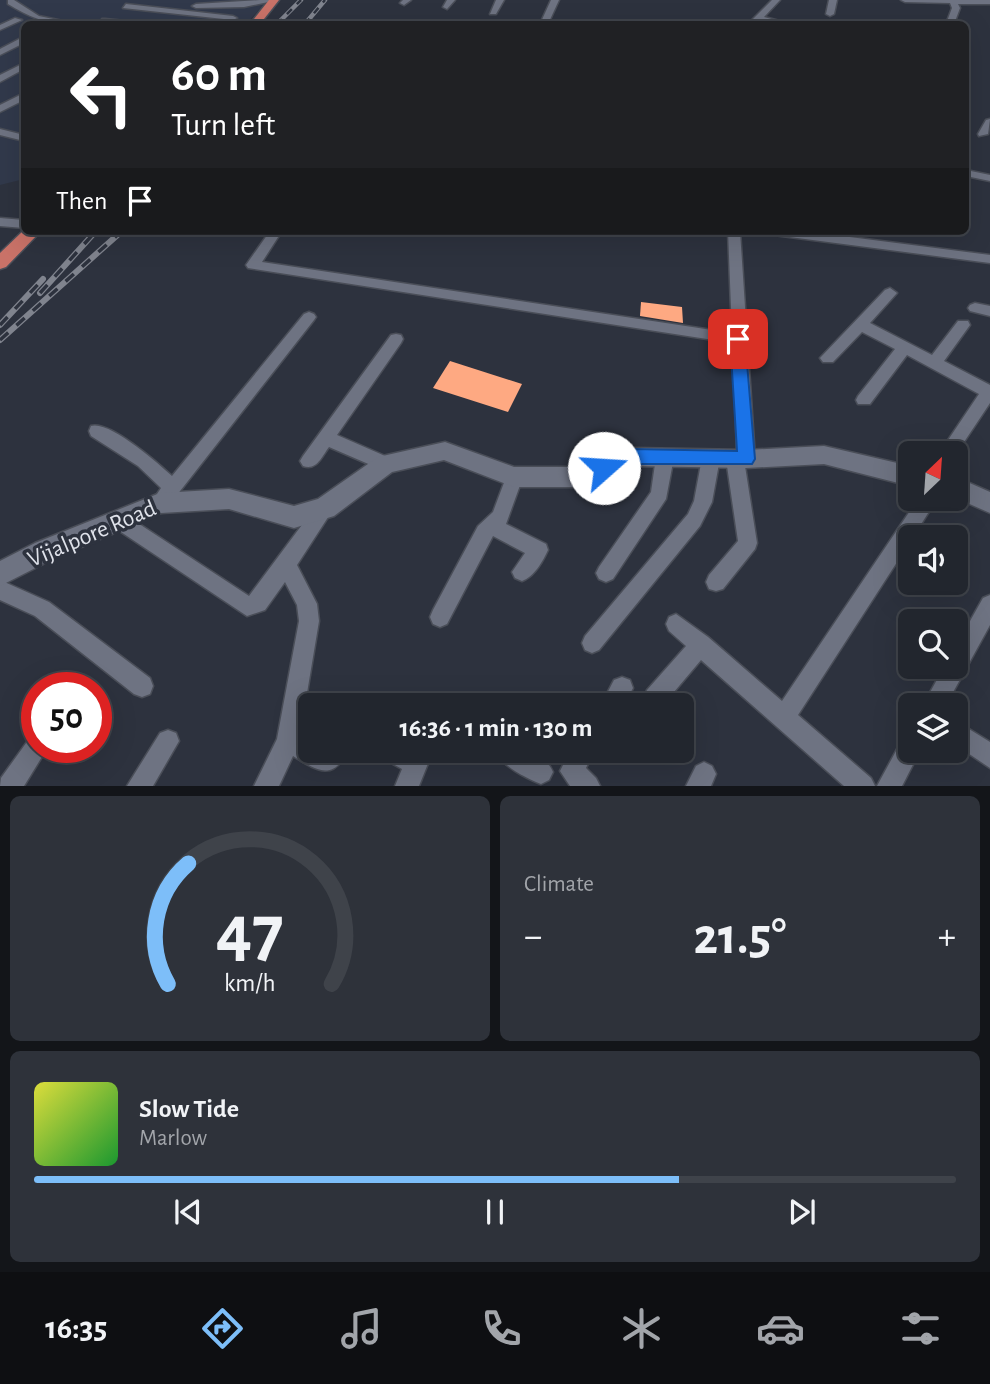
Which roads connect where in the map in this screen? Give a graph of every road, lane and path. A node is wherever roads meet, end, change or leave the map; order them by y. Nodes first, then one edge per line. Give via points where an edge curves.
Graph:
1 (274, 0) edge
2 (499, 0) edge
3 (555, 0) edge
4 (776, 0) edge
5 (833, 0) edge
6 (905, 0) edge
7 (11, 2) dead end
8 (953, 2) junction
9 (990, 2) edge
10 (126, 6) dead end
11 (493, 12) dead end
12 (181, 13) junction
13 (830, 14) dead end
14 (233, 18) dead end
15 (18, 20) dead end
16 (55, 21) edge
17 (257, 21) edge
18 (545, 21) edge
19 (757, 21) edge
20 (951, 21) edge
21 (0, 28) edge
22 (21, 42) edge
23 (0, 53) edge
24 (21, 58) edge
25 (21, 68) edge
26 (0, 79) edge
27 (21, 98) edge
28 (0, 109) edge
29 (990, 123) edge
30 (0, 132) edge
31 (983, 134) dead end
32 (21, 137) edge
33 (969, 174) edge
34 (990, 178) edge
35 (0, 222) edge
36 (21, 224) edge
37 (29, 235) edge
38 (273, 235) edge
39 (734, 235) edge
40 (804, 235) edge
41 (990, 260) edge
42 (0, 263) edge
43 (890, 292) dead end
44 (975, 308) dead end
45 (990, 310) edge
46 (309, 317) dead end
47 (963, 325) dead end
48 (861, 326) junction
49 (396, 339) dead end
50 (738, 339) junction
51 (904, 348) junction
52 (828, 359) dead end
53 (934, 363) junction
54 (990, 392) edge
55 (864, 400) dead end
56 (97, 431) dead end
57 (326, 438) junction
58 (956, 441) edge
59 (665, 457) junction
60 (711, 458) junction
61 (741, 459) junction
62 (309, 461) dead end
63 (386, 464) junction
64 (898, 473) edge
65 (514, 477) junction
66 (968, 493) edge
67 (166, 495) junction
68 (990, 503) edge
69 (325, 508) junction
70 (920, 511) edge
71 (118, 520) junction
72 (491, 526) junction
73 (286, 564) junction
74 (522, 572) dead end
75 (606, 573) dead end
76 (0, 575) edge
77 (716, 582) dead end
78 (0, 590) edge
79 (990, 606) edge
80 (440, 617) dead end
81 (676, 624) dead end
82 (592, 643) dead end
83 (701, 644) junction
84 (142, 686) dead end
85 (659, 693) edge
86 (941, 693) edge
87 (785, 717) junction
88 (968, 740) edge
89 (168, 741) dead end
90 (288, 741) junction
91 (298, 747) edge
92 (990, 756) edge
93 (26, 763) edge
94 (526, 763) edge
95 (576, 763) edge
96 (902, 763) edge
97 (541, 772) dead end
98 (9, 786) edge
99 (139, 786) edge
100 (266, 786) edge
101 (588, 786) edge
102 (863, 786) edge
103 (889, 786) edge

1 - 12 street via 197,5
1 - 17 highway
2 - 11 street
3 - 18 street
4 - 19 street
5 - 13 street
6 - 8 street
7 - 16 street via 37,18
8 - 9 street
8 - 20 street via 956,8
10 - 12 street
12 - 14 street
15 - 21 street
22 - 23 street
23 - 24 street
25 - 26 street
27 - 28 street
29 - 31 street
30 - 32 street
33 - 34 street
35 - 36 street
37 - 42 highway
38 - 50 street via 253,265
39 - 50 street
40 - 41 street
43 - 48 street
44 - 45 street
46 - 67 street
47 - 53 street
48 - 51 street
48 - 52 street
49 - 57 street
50 - 61 street
51 - 53 street
51 - 55 street
53 - 54 street
54 - 58 street
56 - 67 street via 144,461
57 - 62 street
57 - 63 street
59 - 60 main road, Vijalpore Road
59 - 65 main road, Vijalpore Road via 632,457 586,477
59 - 75 street via 660,494
60 - 61 main road, Vijalpore Road
60 - 82 street via 703,502 694,520
61 - 64 main road, Vijalpore Road via 824,455
61 - 77 street via 748,543
63 - 65 main road, Vijalpore Road via 445,451
63 - 69 main road, Vijalpore Road
65 - 72 street via 501,517
66 - 68 main road
67 - 69 main road, Vijalpore Road via 229,499 294,517
67 - 71 main road, Vijalpore Road
69 - 73 street
70 - 87 street
71 - 73 street via 247,606 257,603
71 - 76 main road, Vijalpore Road
72 - 74 street via 538,550
72 - 80 street
73 - 90 street via 310,612
78 - 84 street via 42,609
79 - 86 street
81 - 83 street
83 - 85 street
83 - 87 street
87 - 102 street
88 - 92 street
89 - 99 street
90 - 91 street
90 - 100 street
93 - 98 street
94 - 97 street
95 - 101 street via 572,771
96 - 103 street

